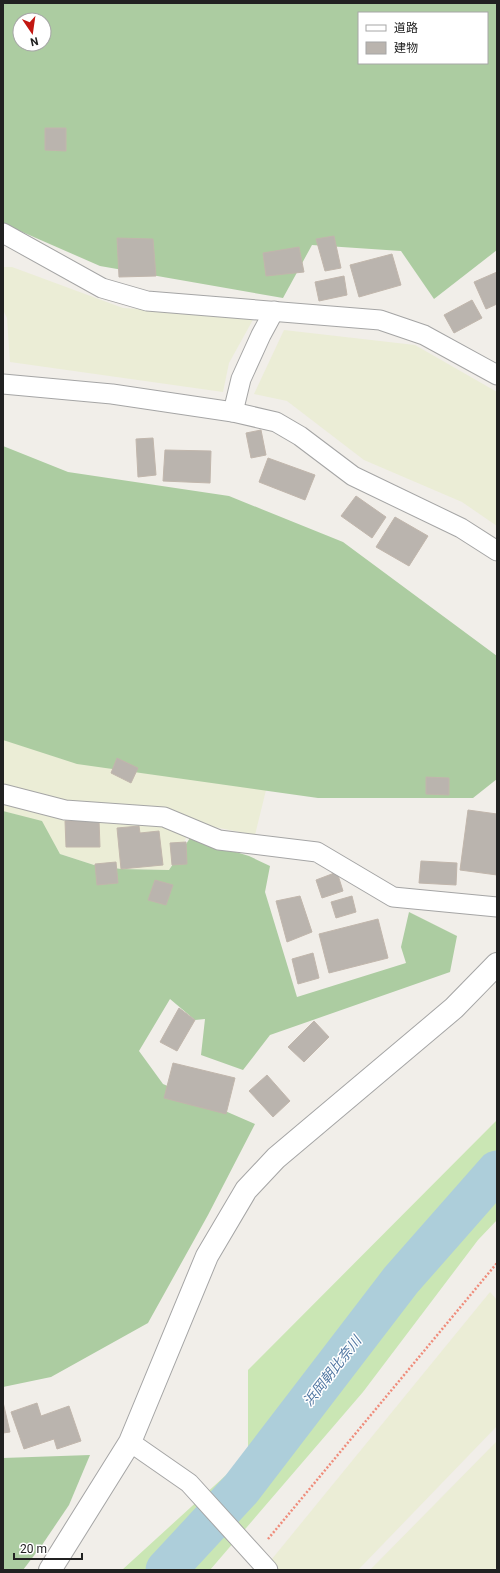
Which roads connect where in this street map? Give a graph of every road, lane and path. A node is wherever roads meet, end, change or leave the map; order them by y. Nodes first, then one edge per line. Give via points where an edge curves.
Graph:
1 (3, 233) edge
2 (274, 311) junction
3 (497, 375) edge
4 (3, 384) edge
5 (233, 412) junction
6 (497, 551) edge
7 (3, 794) edge
8 (497, 907) edge
9 (497, 964) edge
10 (497, 1263) edge
11 (130, 1442) junction
12 (254, 1555) junction
13 (50, 1570) edge
14 (268, 1570) edge

1 - 2 street via 102,288 147,301
2 - 3 street via 380,320 424,335
2 - 5 street via 241,379
4 - 5 street via 112,394
5 - 6 street via 276,422 300,436 353,476 461,528
7 - 8 street via 64,810 164,817 219,840 317,852 393,897
9 - 11 street via 454,1008 276,1158 246,1190 207,1256
10 - 12 path
11 - 12 street via 189,1483
11 - 13 street
12 - 14 street

